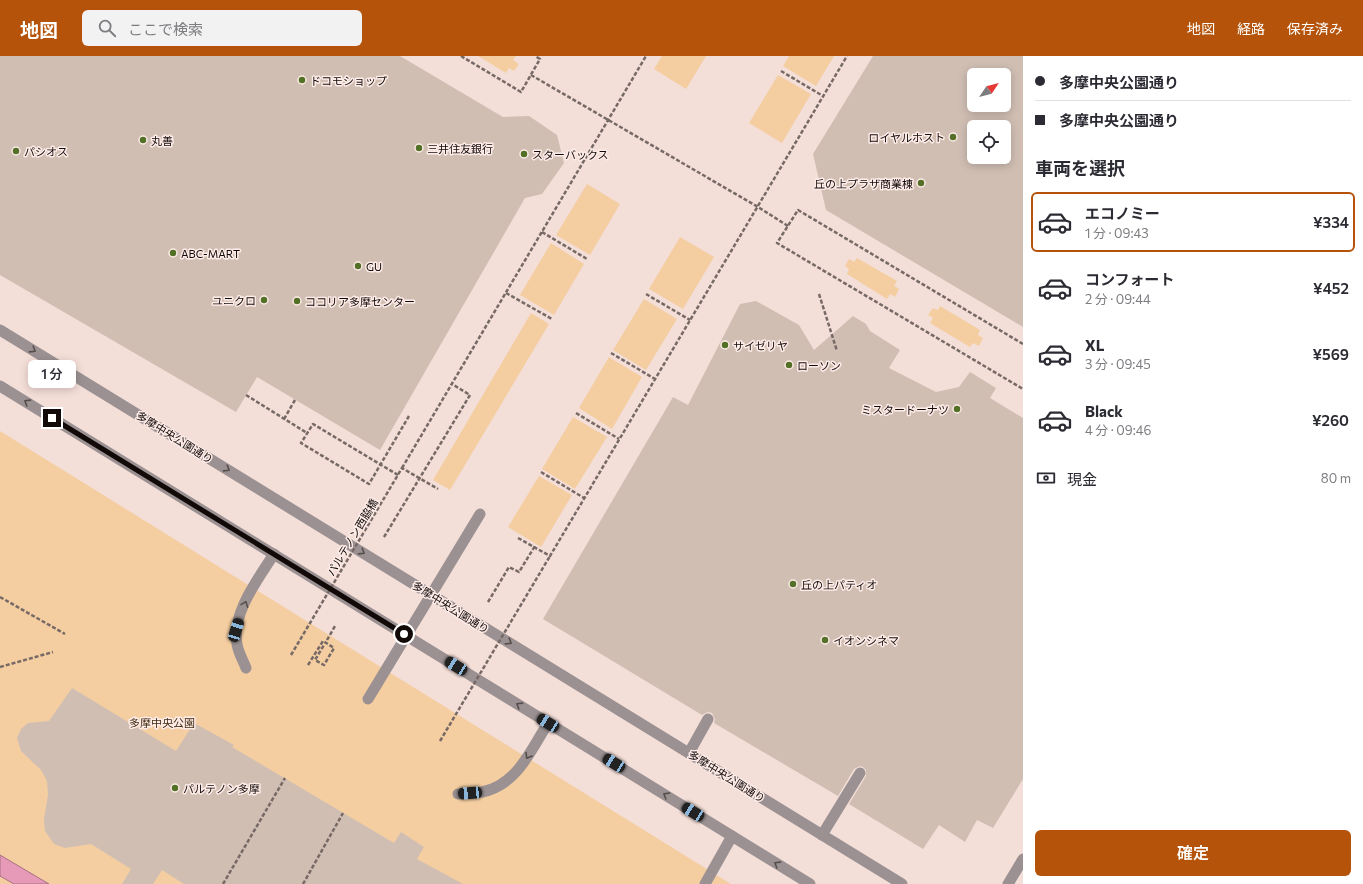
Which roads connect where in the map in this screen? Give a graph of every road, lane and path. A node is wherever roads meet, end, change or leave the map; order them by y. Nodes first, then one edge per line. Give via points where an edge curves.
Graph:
1 (461, 56) edge
2 (535, 56) edge
3 (646, 56) edge
4 (846, 56) edge
5 (780, 71) dead end
6 (531, 75) junction
7 (823, 96) junction
8 (608, 121) junction
9 (758, 207) junction
10 (788, 226) junction
11 (542, 232) junction
12 (587, 259) dead end
13 (506, 293) junction
14 (646, 294) dead end
15 (819, 294) dead end
16 (552, 318) dead end
17 (690, 320) junction
18 (0, 330) edge
19 (1023, 344) edge
20 (837, 351) dead end
21 (611, 353) dead end
22 (655, 379) junction
23 (452, 384) junction
24 (0, 386) edge
25 (1023, 389) edge
26 (246, 395) dead end
27 (295, 400) dead end
28 (576, 412) dead end
29 (409, 416) dead end
30 (284, 419) junction
31 (307, 433) junction
32 (619, 439) junction
33 (382, 464) junction
34 (402, 468) junction
35 (541, 472) dead end
36 (398, 474) junction
37 (438, 489) dead end
38 (584, 498) junction
39 (480, 514) dead end
40 (384, 537) dead end
41 (518, 538) dead end
42 (534, 546) junction
43 (274, 554) junction
44 (550, 556) junction
45 (0, 597) edge
46 (488, 602) dead end
47 (335, 626) dead end
48 (65, 634) dead end
49 (327, 640) dead end
50 (324, 645) dead end
51 (53, 652) dead end
52 (291, 655) dead end
53 (308, 665) dead end
54 (0, 667) edge
55 (246, 668) dead end
56 (368, 699) dead end
57 (708, 719) dead end
58 (548, 723) junction
59 (440, 741) dead end
60 (689, 753) junction
61 (860, 773) dead end
62 (285, 778) dead end
63 (458, 794) dead end
64 (343, 813) dead end
65 (822, 835) junction
66 (732, 836) junction
67 (1023, 859) edge
68 (223, 884) edge
69 (304, 884) edge
70 (705, 884) edge
71 (810, 884) edge
72 (902, 884) edge
73 (1008, 884) edge

1 - 6 path via 521,92
2 - 6 path via 540,59
3 - 8 path, パルテノン西脇橋
4 - 7 path
5 - 7 path
6 - 8 path
7 - 9 path
8 - 9 path
8 - 11 path, パルテノン西脇橋
9 - 10 path
9 - 17 path
10 - 19 path via 798,210
10 - 25 path via 777,243
11 - 12 path
11 - 13 path, パルテノン西脇橋
13 - 16 path
13 - 23 path, パルテノン西脇橋
14 - 17 path
15 - 20 path
17 - 22 path
18 -> 60 street, 多摩中央公園通り
21 - 22 path
22 - 32 path
23 - 34 path, パルテノン西脇橋
23 - 40 path via 470,396
43 -> 24 street
26 - 30 path
27 - 30 path
28 - 32 path
29 - 33 path
30 - 31 path
31 - 33 path via 312,424
31 - 33 path via 301,443 369,484
32 - 38 path
33 - 36 path
34 - 36 path, パルテノン西脇橋, bridge
34 - 37 path, bridge
35 - 38 path
36 - 52 path, パルテノン西脇橋, bridge
38 - 44 path
39 - 56 street, bridge
41 - 42 path
42 - 44 path
42 - 46 path via 519,572 509,567
55 -> 43 street via 237,645 236,630 248,595
58 -> 43 street
44 - 59 path, bridge
45 - 48 path
47 - 49 path
50 - 53 path via 315,660 324,665 334,648 323,641
51 - 54 path
57 - 60 street
58 -> 63 street via 522,766 503,784 483,792
66 -> 58 street
60 - 65 street, 多摩中央公園通り
61 - 65 street
62 - 68 path
64 - 69 path
65 - 72 street, 多摩中央公園通り
66 - 70 street
71 -> 66 street
67 - 73 street

